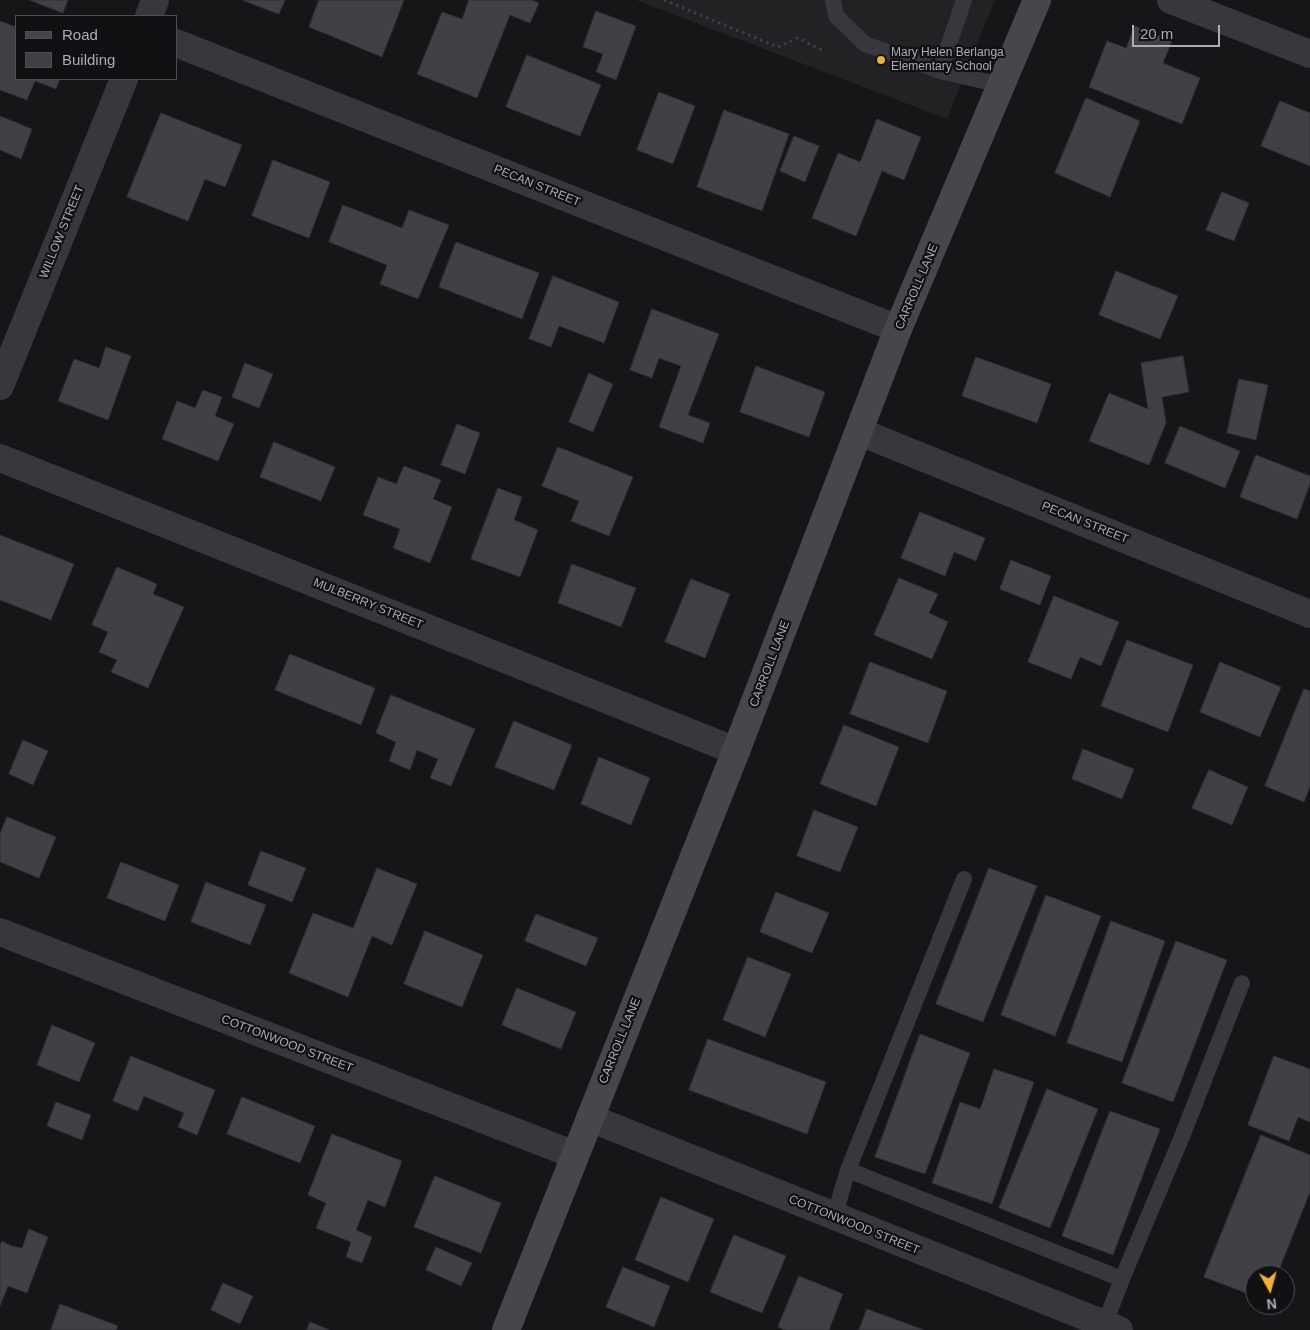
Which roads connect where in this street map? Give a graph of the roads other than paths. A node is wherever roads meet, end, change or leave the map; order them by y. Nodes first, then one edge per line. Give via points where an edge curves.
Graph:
1 (155, 0) edge
2 (833, 0) edge
3 (964, 0) edge
4 (1037, 0) edge
5 (1171, 0) edge
6 (149, 15) edge
7 (178, 44) edge
8 (1310, 54) edge
9 (940, 71) junction
10 (124, 80) edge
11 (1001, 85) junction
12 (898, 330) junction
13 (0, 386) edge
14 (860, 432) junction
15 (0, 458) edge
16 (1310, 614) edge
17 (736, 751) junction
18 (964, 879) dead end
19 (0, 932) edge
20 (1242, 982) dead end
21 (590, 1118) junction
22 (575, 1155) junction
23 (848, 1170) junction
24 (834, 1217) junction
25 (1122, 1279) junction
26 (1112, 1326) edge
27 (506, 1330) edge

1 - 6 street
2 - 9 lane via 836,16 865,44
3 - 9 lane
4 - 11 street, CARROLL LANE
5 - 8 street
7 - 12 street, PECAN STREET
9 - 11 lane
10 - 13 street, WILLOW STREET
11 - 12 street, CARROLL LANE
12 - 14 street, CARROLL LANE
14 - 16 street, PECAN STREET
14 - 17 street, CARROLL LANE
15 - 17 street, MULBERRY STREET
17 - 21 street, CARROLL LANE
18 - 23 lane
19 - 22 street, COTTONWOOD STREET
20 - 25 lane
21 - 22 street, CARROLL LANE
21 - 24 street, COTTONWOOD STREET
22 - 27 street, CARROLL LANE
23 - 24 lane
23 - 25 lane
24 - 26 street, COTTONWOOD STREET
25 - 26 lane

